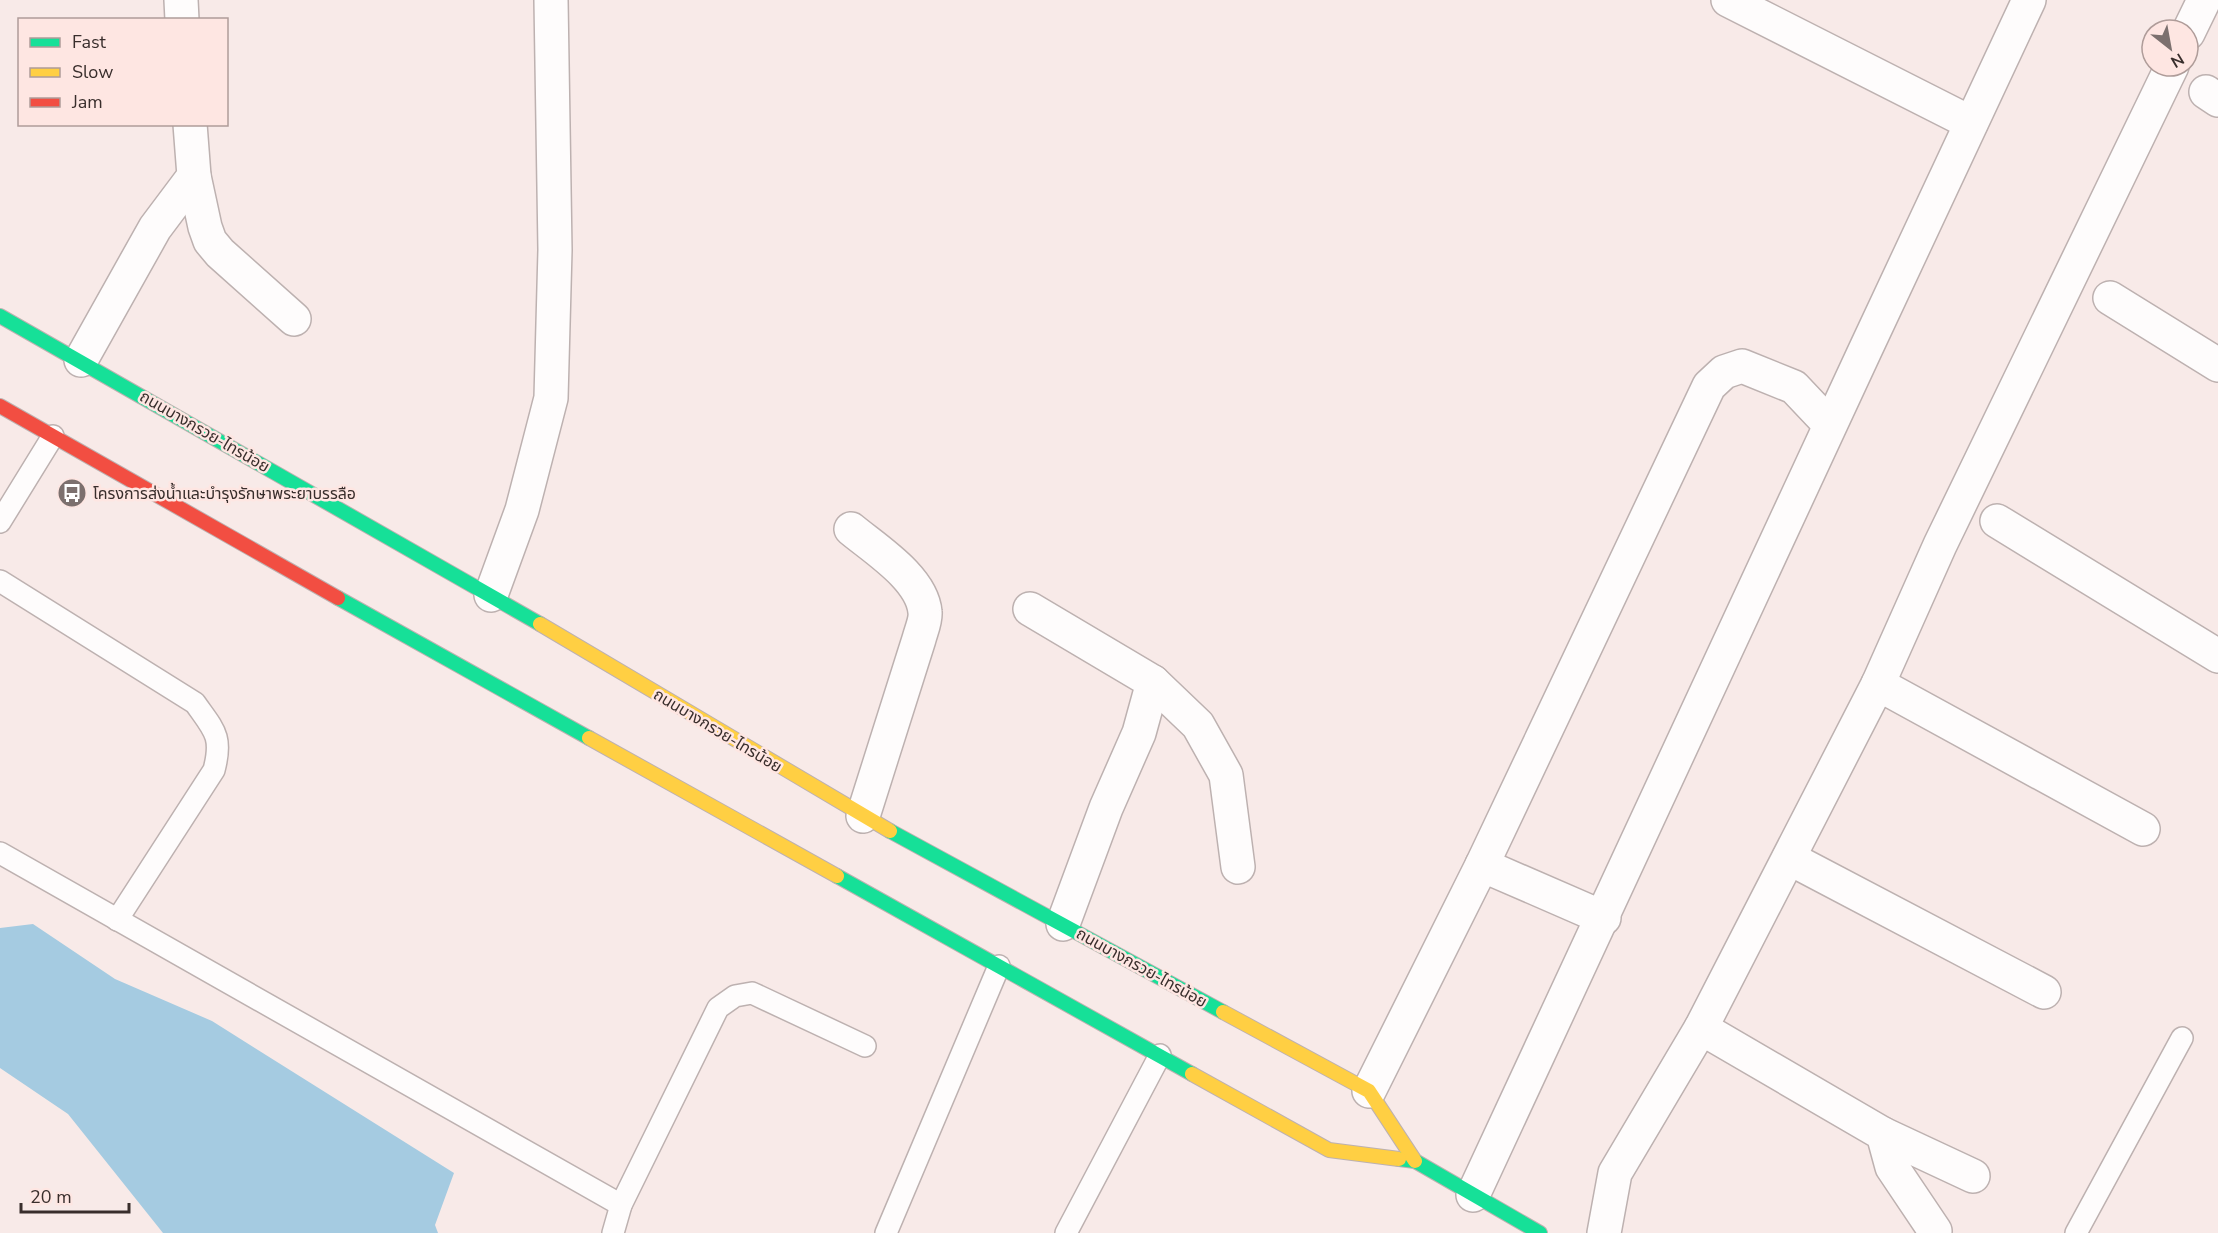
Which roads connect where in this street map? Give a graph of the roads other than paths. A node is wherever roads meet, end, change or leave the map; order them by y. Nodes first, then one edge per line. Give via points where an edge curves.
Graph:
1 (180, 0) edge
2 (551, 0) edge
3 (1728, 0) edge
4 (2030, 0) edge
5 (2204, 0) edge
6 (182, 18) edge
7 (2195, 18) edge
8 (2166, 78) edge
9 (1971, 123) junction
10 (190, 126) edge
11 (194, 176) junction
12 (2110, 298) dead end
13 (0, 316) edge
14 (294, 319) dead end
15 (81, 360) junction
16 (2218, 365) edge
17 (0, 406) edge
18 (1829, 424) junction
19 (53, 436) junction
20 (1997, 521) dead end
21 (0, 522) edge
22 (851, 529) dead end
23 (0, 581) edge
24 (491, 595) junction
25 (1030, 609) dead end
26 (2218, 657) edge
27 (1153, 682) junction
28 (1878, 684) junction
29 (863, 816) junction
30 (2143, 829) dead end
31 (0, 853) edge
32 (1789, 858) junction
33 (1482, 865) junction
34 (1238, 867) dead end
35 (1604, 918) junction
36 (117, 921) junction
37 (1063, 924) junction
38 (999, 966) junction
39 (2044, 992) dead end
40 (1701, 1028) junction
41 (2182, 1038) dead end
42 (865, 1046) dead end
43 (1160, 1055) junction
44 (1369, 1091) junction
45 (1883, 1134) junction
46 (1415, 1161) junction
47 (1972, 1176) dead end
48 (1473, 1195) junction
49 (621, 1205) junction
50 (1935, 1231) dead end
51 (613, 1233) edge
52 (886, 1233) edge
53 (1066, 1233) edge
54 (1539, 1233) edge
55 (1604, 1233) edge
56 (2076, 1233) edge

1 - 6 street
2 - 24 street via 555,250 551,398 522,510
3 - 9 street
4 - 9 street
5 - 7 street
8 - 28 street via 1940,545
9 - 18 street
10 - 11 street
11 - 14 street via 210,241
11 - 15 street via 154,228
12 - 16 street
13 - 15 main road, ถนนบางกรวย-ไทรน้อย
15 - 24 main road, ถนนบางกรวย-ไทรน้อย
17 - 19 main road, ถนนบางกรวย-ไทรน้อย
18 - 33 street via 1794,387 1742,366 1724,372 1709,386
18 - 35 street
19 - 21 lane
19 - 38 main road, ถนนบางกรวย-ไทรน้อย
20 - 26 street
22 - 29 street via 903,571 925,612
23 - 36 lane via 195,703 213,728 220,748 214,770
24 - 29 main road, ถนนบางกรวย-ไทรน้อย
25 - 27 street
27 - 34 street via 1198,725 1226,775
27 - 37 street via 1139,733
28 - 30 street
28 - 32 street
29 - 37 main road, ถนนบางกรวย-ไทรน้อย
31 - 36 lane
32 - 39 street
32 - 40 street
33 - 35 street
33 - 44 street
35 - 48 street
36 - 49 lane
37 - 44 main road, ถนนบางกรวย-ไทรน้อย
38 - 43 main road, ถนนบางกรวย-ไทรน้อย
38 - 52 lane
40 - 45 street
40 - 55 street via 1615,1173
41 - 56 lane
42 - 49 lane via 752,993 735,996 718,1008
43 - 46 main road, ถนนบางกรวย-ไทรน้อย via 1329,1150
43 - 53 lane
44 - 46 main road, ถนนบางกรวย-ไทรน้อย
45 - 47 street
45 - 50 street via 1892,1167
46 - 48 main road, ถนนบางกรวย-ไทรน้อย
48 - 54 main road, ถนนบางกรวย-ไทรน้อย
49 - 51 lane

